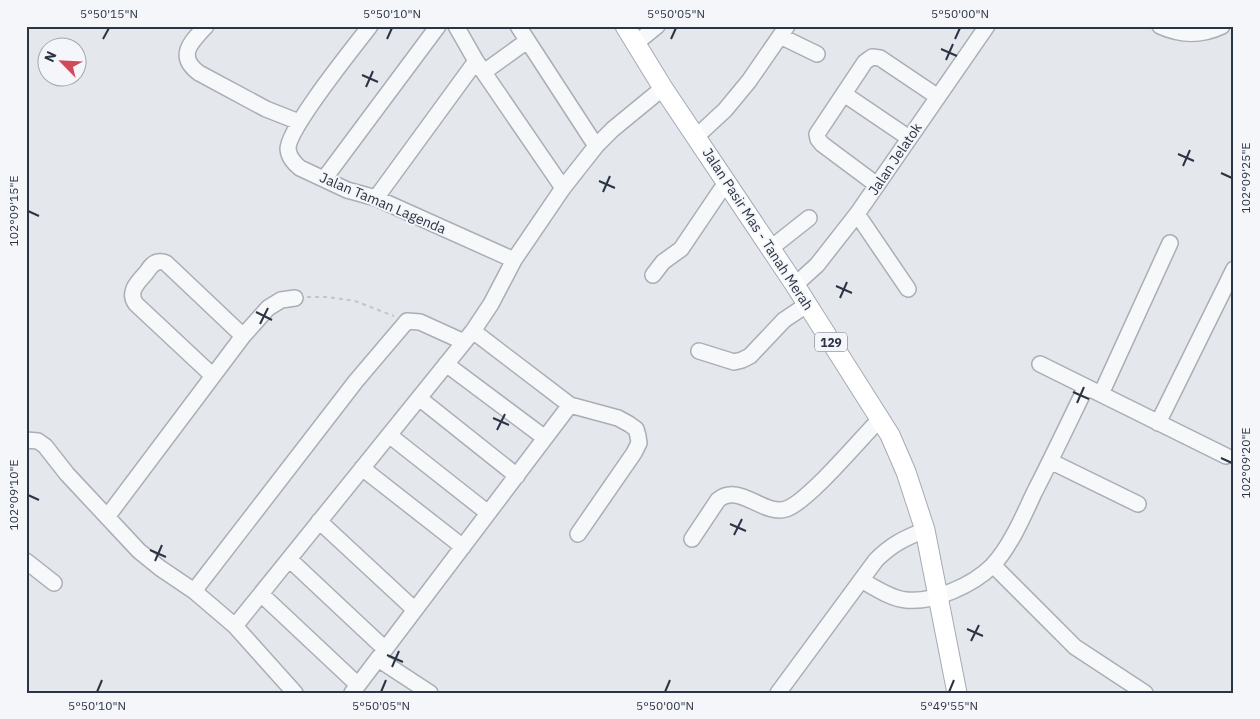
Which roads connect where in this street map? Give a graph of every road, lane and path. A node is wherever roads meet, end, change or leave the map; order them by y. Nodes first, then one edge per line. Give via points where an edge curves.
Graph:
1 (206, 26) edge
2 (370, 26) edge
3 (438, 26) edge
4 (456, 26) edge
5 (518, 26) edge
6 (625, 26) edge
7 (656, 26) edge
8 (987, 26) edge
9 (1160, 26) edge
10 (1222, 26) edge
11 (783, 31) edge
12 (527, 41) junction
13 (636, 43) junction
14 (817, 54) dead end
15 (480, 66) junction
16 (663, 88) junction
17 (844, 94) junction
18 (938, 97) junction
19 (299, 122) junction
20 (697, 136) junction
21 (909, 138) junction
22 (596, 146) junction
23 (324, 179) junction
24 (727, 181) junction
25 (877, 185) junction
26 (563, 188) junction
27 (376, 198) junction
28 (857, 214) junction
29 (809, 218) dead end
30 (1170, 243) dead end
31 (771, 248) junction
32 (514, 260) junction
33 (1234, 269) edge
34 (653, 275) dead end
35 (795, 285) junction
36 (908, 289) dead end
37 (295, 298) joint
38 (808, 304) junction
39 (407, 321) junction
40 (243, 336) junction
41 (468, 336) junction
42 (699, 351) dead end
43 (446, 364) junction
44 (1040, 364) dead end
45 (213, 376) junction
46 (1086, 387) junction
47 (1101, 394) junction
48 (419, 398) junction
49 (570, 405) junction
50 (880, 419) junction
51 (1158, 423) junction
52 (389, 435) junction
53 (545, 438) junction
54 (26, 440) edge
55 (1226, 456) dead end
56 (1050, 461) junction
57 (362, 468) junction
58 (517, 476) junction
59 (1138, 504) dead end
60 (488, 513) junction
61 (107, 517) junction
62 (320, 521) junction
63 (925, 530) junction
64 (578, 534) dead end
65 (692, 539) dead end
66 (463, 547) junction
67 (289, 559) junction
68 (26, 561) edge
69 (993, 565) junction
70 (861, 580) junction
71 (54, 583) dead end
72 (194, 591) junction
73 (261, 594) junction
74 (938, 597) junction
75 (415, 610) junction
76 (235, 626) junction
77 (381, 654) junction
78 (355, 689) edge
79 (296, 693) edge
80 (430, 693) edge
81 (778, 693) edge
82 (958, 693) edge
83 (1145, 693) edge

1 - 19 street via 190,44 186,58 190,67 266,109
2 - 19 street
3 - 23 street
4 - 15 street
5 - 12 street
6 - 13 main road, Jalan Pasir Mas - Tanah Merah / 129
7 - 13 street
8 - 18 street, Jalan Jelatok
9 - 10 street via 1194,34
11 - 14 street
11 - 20 street via 725,110
12 - 15 street
12 - 22 street
13 - 16 main road, Jalan Pasir Mas - Tanah Merah / 129
15 - 26 street
15 - 27 street
16 - 20 main road, Jalan Pasir Mas - Tanah Merah / 129
16 - 22 street
17 - 18 street via 865,62 876,57
17 - 21 street
17 - 25 street via 817,134 818,139
18 - 21 street, Jalan Jelatok
19 - 23 street, Jalan Taman Lagenda via 290,141 290,158 300,168
20 - 24 main road, Jalan Pasir Mas - Tanah Merah / 129
21 - 25 street, Jalan Jelatok
22 - 26 street
23 - 27 street, Jalan Taman Lagenda
24 - 31 main road, Jalan Pasir Mas - Tanah Merah / 129
24 - 34 street via 682,249 663,262
25 - 28 street, Jalan Jelatok
26 - 32 street
27 - 32 street, Jalan Taman Lagenda
28 - 35 street, Jalan Jelatok via 817,265
28 - 36 street
29 - 31 street
30 - 47 street
31 - 35 main road, Jalan Pasir Mas - Tanah Merah / 129
32 - 41 street via 491,304
33 - 51 street
35 - 38 main road, Jalan Pasir Mas - Tanah Merah / 129
37 - 39 path via 328,297 355,301
37 - 40 street via 281,300 268,308
38 - 42 street via 784,320 750,356 742,360 734,362
38 - 50 main road, Jalan Pasir Mas - Tanah Merah / 129
39 - 41 street
39 - 72 street
40 - 45 street
40 - 45 street via 166,263 153,264 134,286 133,300
41 - 43 street
41 - 49 street
43 - 48 street
43 - 53 street
44 - 46 street
45 - 61 street
46 - 47 street
46 - 56 street
47 - 51 street
48 - 52 street
48 - 58 street
49 - 53 street
49 - 64 street via 618,418 636,429 639,443
50 - 63 main road, Jalan Pasir Mas - Tanah Merah / 129 via 906,472
50 - 65 street via 797,503 776,510 741,496 723,496
51 - 55 street
52 - 57 street
52 - 60 street
53 - 58 street
54 - 61 street via 38,441 45,446
56 - 59 street
56 - 69 street via 1022,518
57 - 62 street
57 - 66 street
58 - 60 street
60 - 66 street
61 - 72 street via 139,551
62 - 67 street
62 - 75 street
63 - 70 street via 888,548
63 - 74 main road, Jalan Pasir Mas - Tanah Merah / 129
66 - 75 street
67 - 73 street
67 - 77 street
68 - 71 street
69 - 74 street via 972,581
69 - 83 street via 1075,647
70 - 74 street via 904,600
70 - 81 street
72 - 76 street
73 - 76 street
73 - 78 street
74 - 82 main road, Jalan Pasir Mas - Tanah Merah / 129
75 - 77 street
76 - 79 street
77 - 78 street
77 - 80 street

